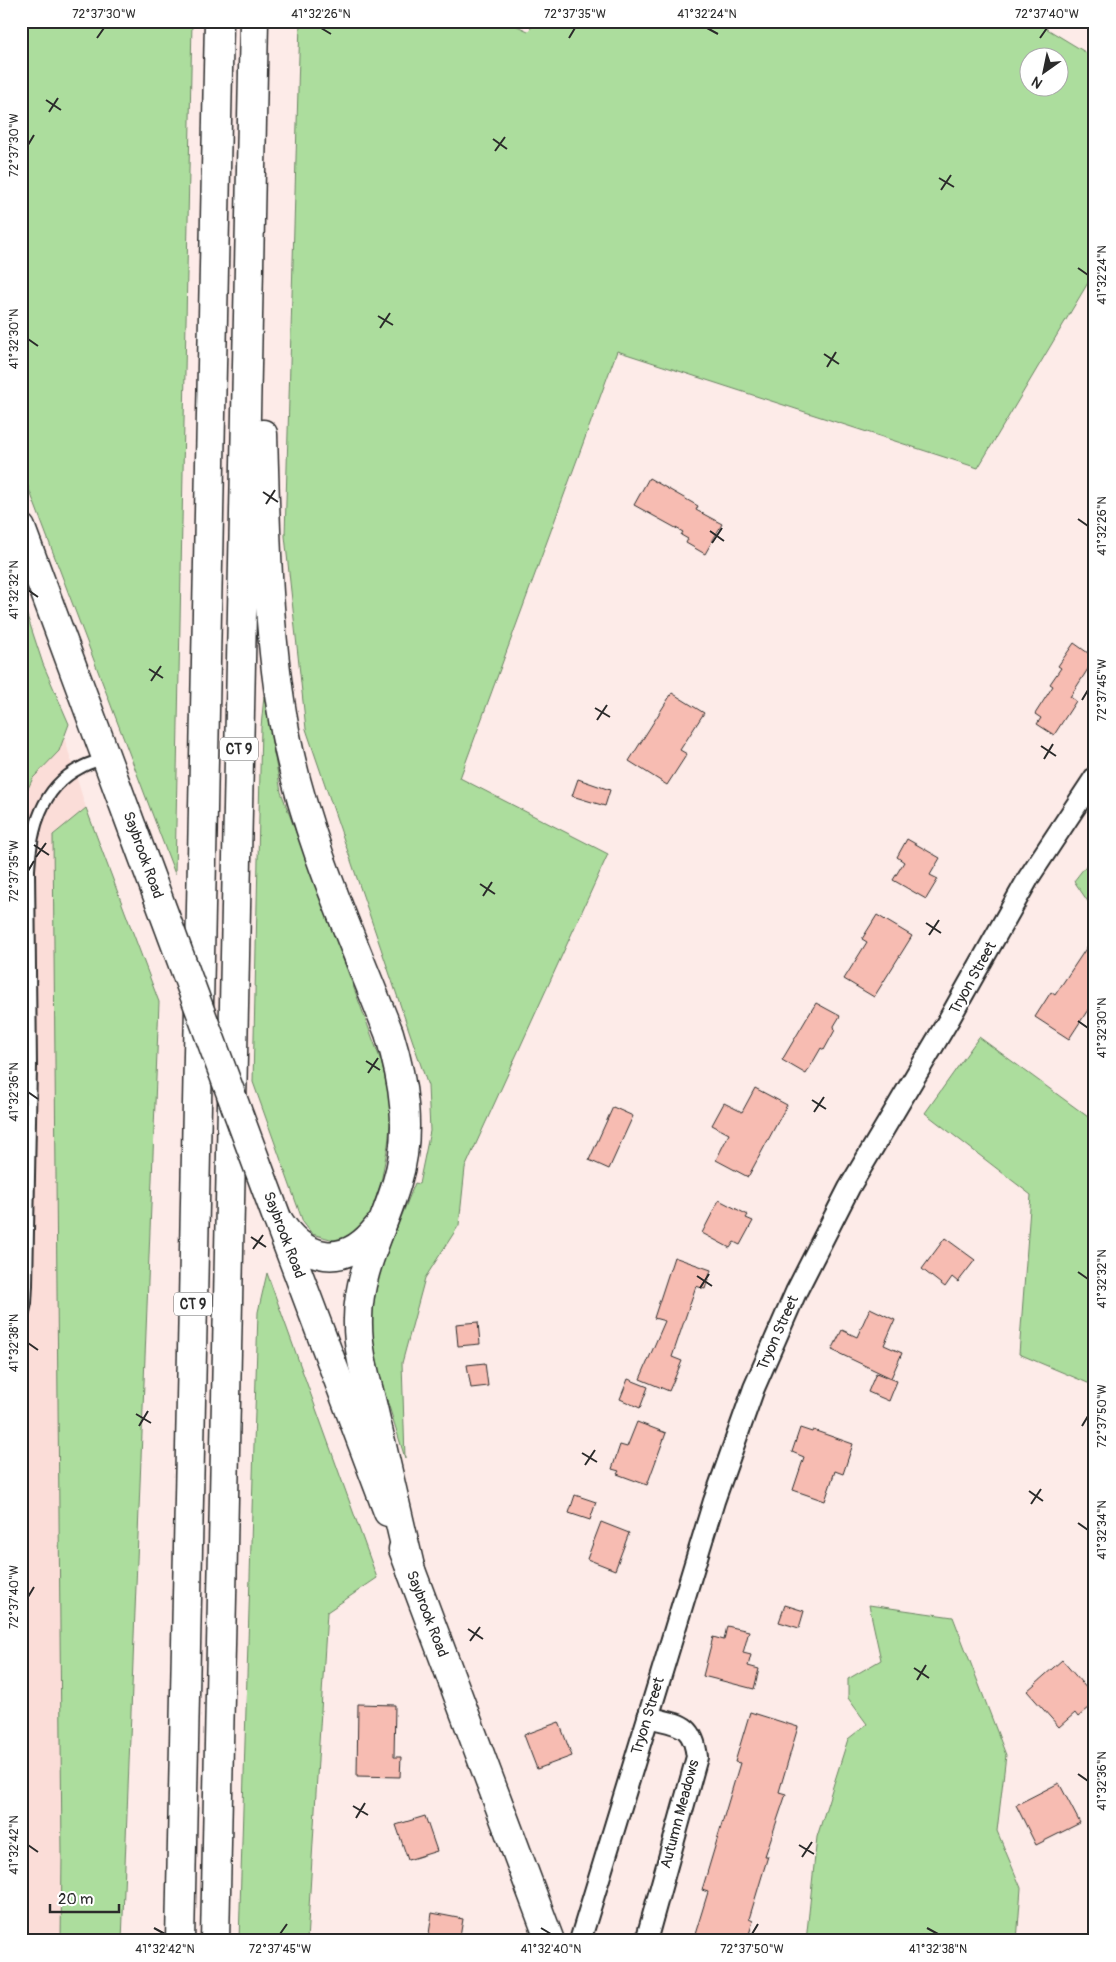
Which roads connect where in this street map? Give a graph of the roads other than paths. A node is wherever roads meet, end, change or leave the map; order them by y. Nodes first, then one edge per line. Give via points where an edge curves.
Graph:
1 (219, 21) edge
2 (254, 21) edge
3 (253, 75) junction
4 (21, 528) edge
5 (106, 758) junction
6 (1095, 777) edge
7 (388, 1207) junction
8 (278, 1218) junction
9 (21, 1326) edge
10 (411, 1571) junction
11 (648, 1717) junction
12 (182, 1824) junction
13 (172, 1941) edge
14 (180, 1941) edge
15 (215, 1941) edge
16 (550, 1941) edge
17 (580, 1941) edge
18 (646, 1941) edge

1 - 12 main road, CT 9
2 - 3 main road, CT 9
3 - 7 main road via 266,539 278,684 286,736 310,828 399,1065 406,1127 398,1180
3 - 15 main road, CT 9
4 - 5 main road, Saybrook Road
5 - 8 main road, Saybrook Road, bridge
5 - 9 lane via 80,767 63,779 37,818 31,842 31,1106 27,1285
6 - 11 street, Tryon Street via 1029,877 849,1188 796,1292 754,1388 714,1501
7 - 8 main road via 369,1238 344,1254 310,1251 295,1242
7 - 10 main road via 366,1269 358,1319 364,1368
8 - 10 main road, Saybrook Road
10 - 16 main road, Saybrook Road
11 - 17 street, Tryon Street
11 - 18 street, Autumn Meadows via 689,1731 695,1741 697,1757
12 - 13 main road
12 - 14 main road, CT 9

